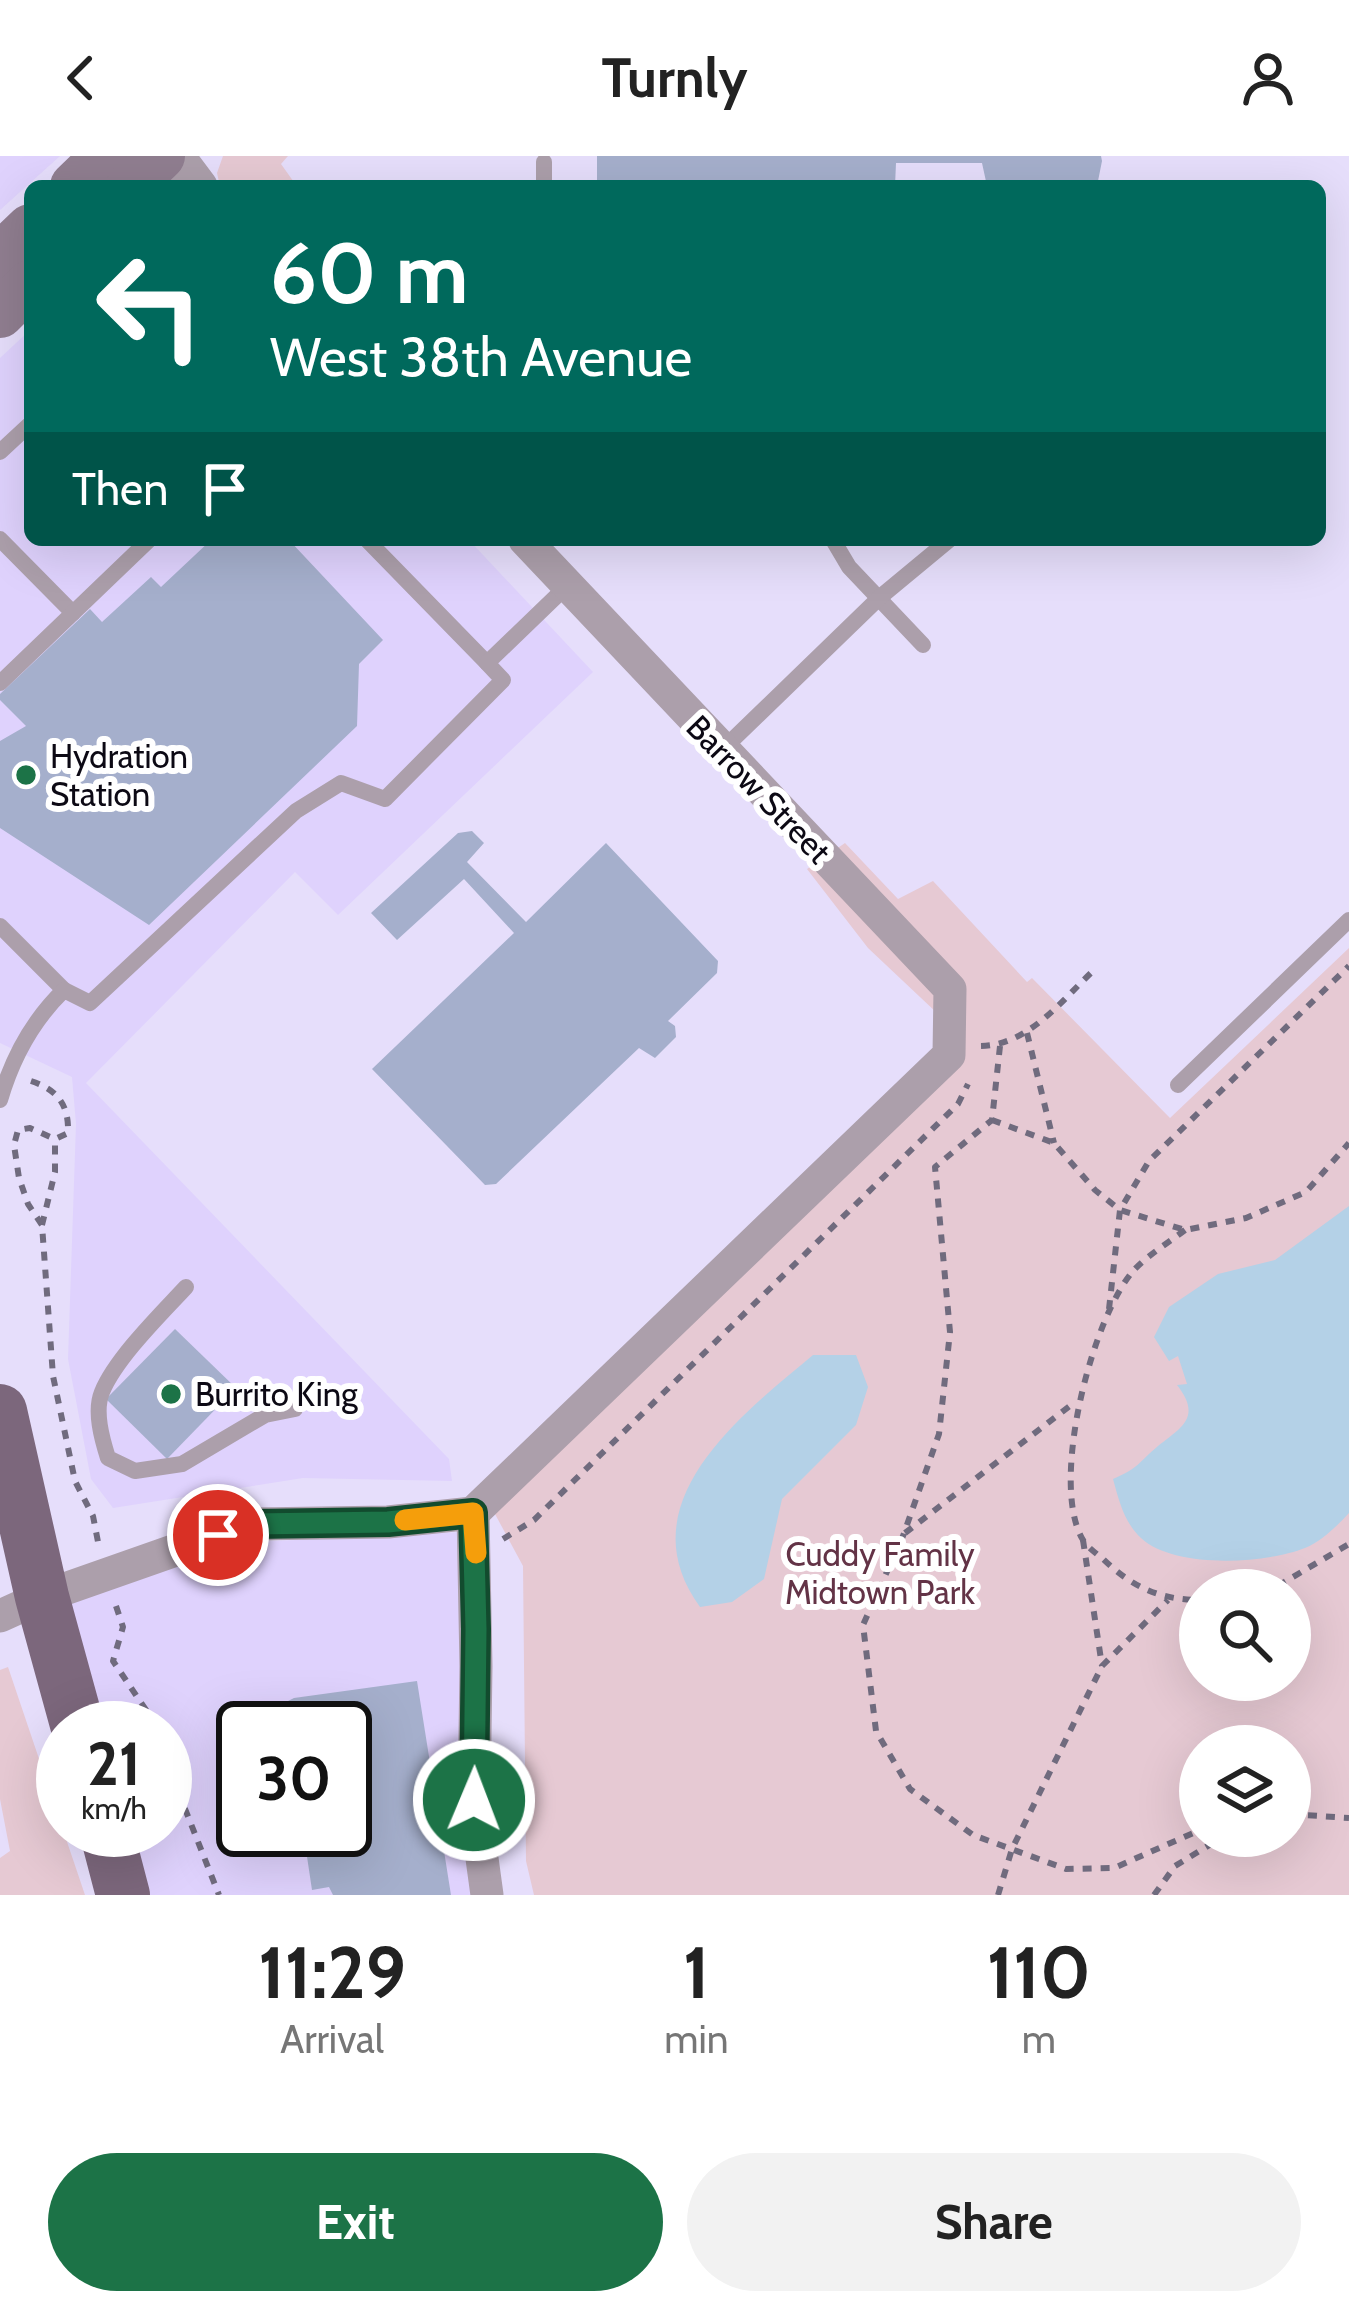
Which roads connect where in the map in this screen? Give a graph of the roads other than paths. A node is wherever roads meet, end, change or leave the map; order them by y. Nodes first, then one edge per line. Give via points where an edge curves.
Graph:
1 (105, 156) edge
2 (544, 162) dead end
3 (154, 169) edge
4 (80, 180) edge
5 (196, 180) edge
6 (544, 180) edge
7 (24, 234) edge
8 (0, 256) edge
9 (24, 290) edge
10 (0, 314) edge
11 (24, 430) edge
12 (0, 452) edge
13 (0, 538) edge
14 (142, 546) edge
15 (373, 546) edge
16 (531, 546) edge
17 (836, 546) edge
18 (942, 546) edge
19 (568, 585) junction
20 (879, 598) junction
21 (73, 613) junction
22 (923, 645) dead end
23 (488, 663) junction
24 (1, 679) edge
25 (722, 750) junction
26 (1349, 920) edge
27 (0, 926) edge
28 (64, 990) junction
29 (1178, 1085) dead end
30 (0, 1100) edge
31 (186, 1287) dead end
32 (295, 1409) dead end
33 (0, 1411) edge
34 (473, 1513) junction
35 (21, 1606) edge
36 (65, 1701) edge
37 (113, 1857) edge
38 (123, 1895) edge
39 (487, 1895) edge

1 - 4 main road
2 - 6 lane
3 - 5 street via 186,166
7 - 8 main road
9 - 10 main road
11 - 12 lane
13 - 21 lane
14 - 21 lane
15 - 23 lane
16 - 19 street, Barrow Street
17 - 20 lane
18 - 20 lane
19 - 23 lane
19 - 25 street, Barrow Street
20 - 22 lane
20 - 25 lane
21 - 24 lane
23 - 28 lane via 503,680 385,799 341,783 296,812 89,1003
25 - 34 street, Barrow Street via 950,989 969,1060
26 - 29 lane
27 - 28 lane
28 - 30 lane via 42,1011
31 - 32 lane via 100,1394 108,1458 135,1471 182,1464 265,1415
33 - 35 main road
34 - 35 street via 250,1524
34 - 39 street via 474,1800
35 - 36 main road
37 - 38 main road

